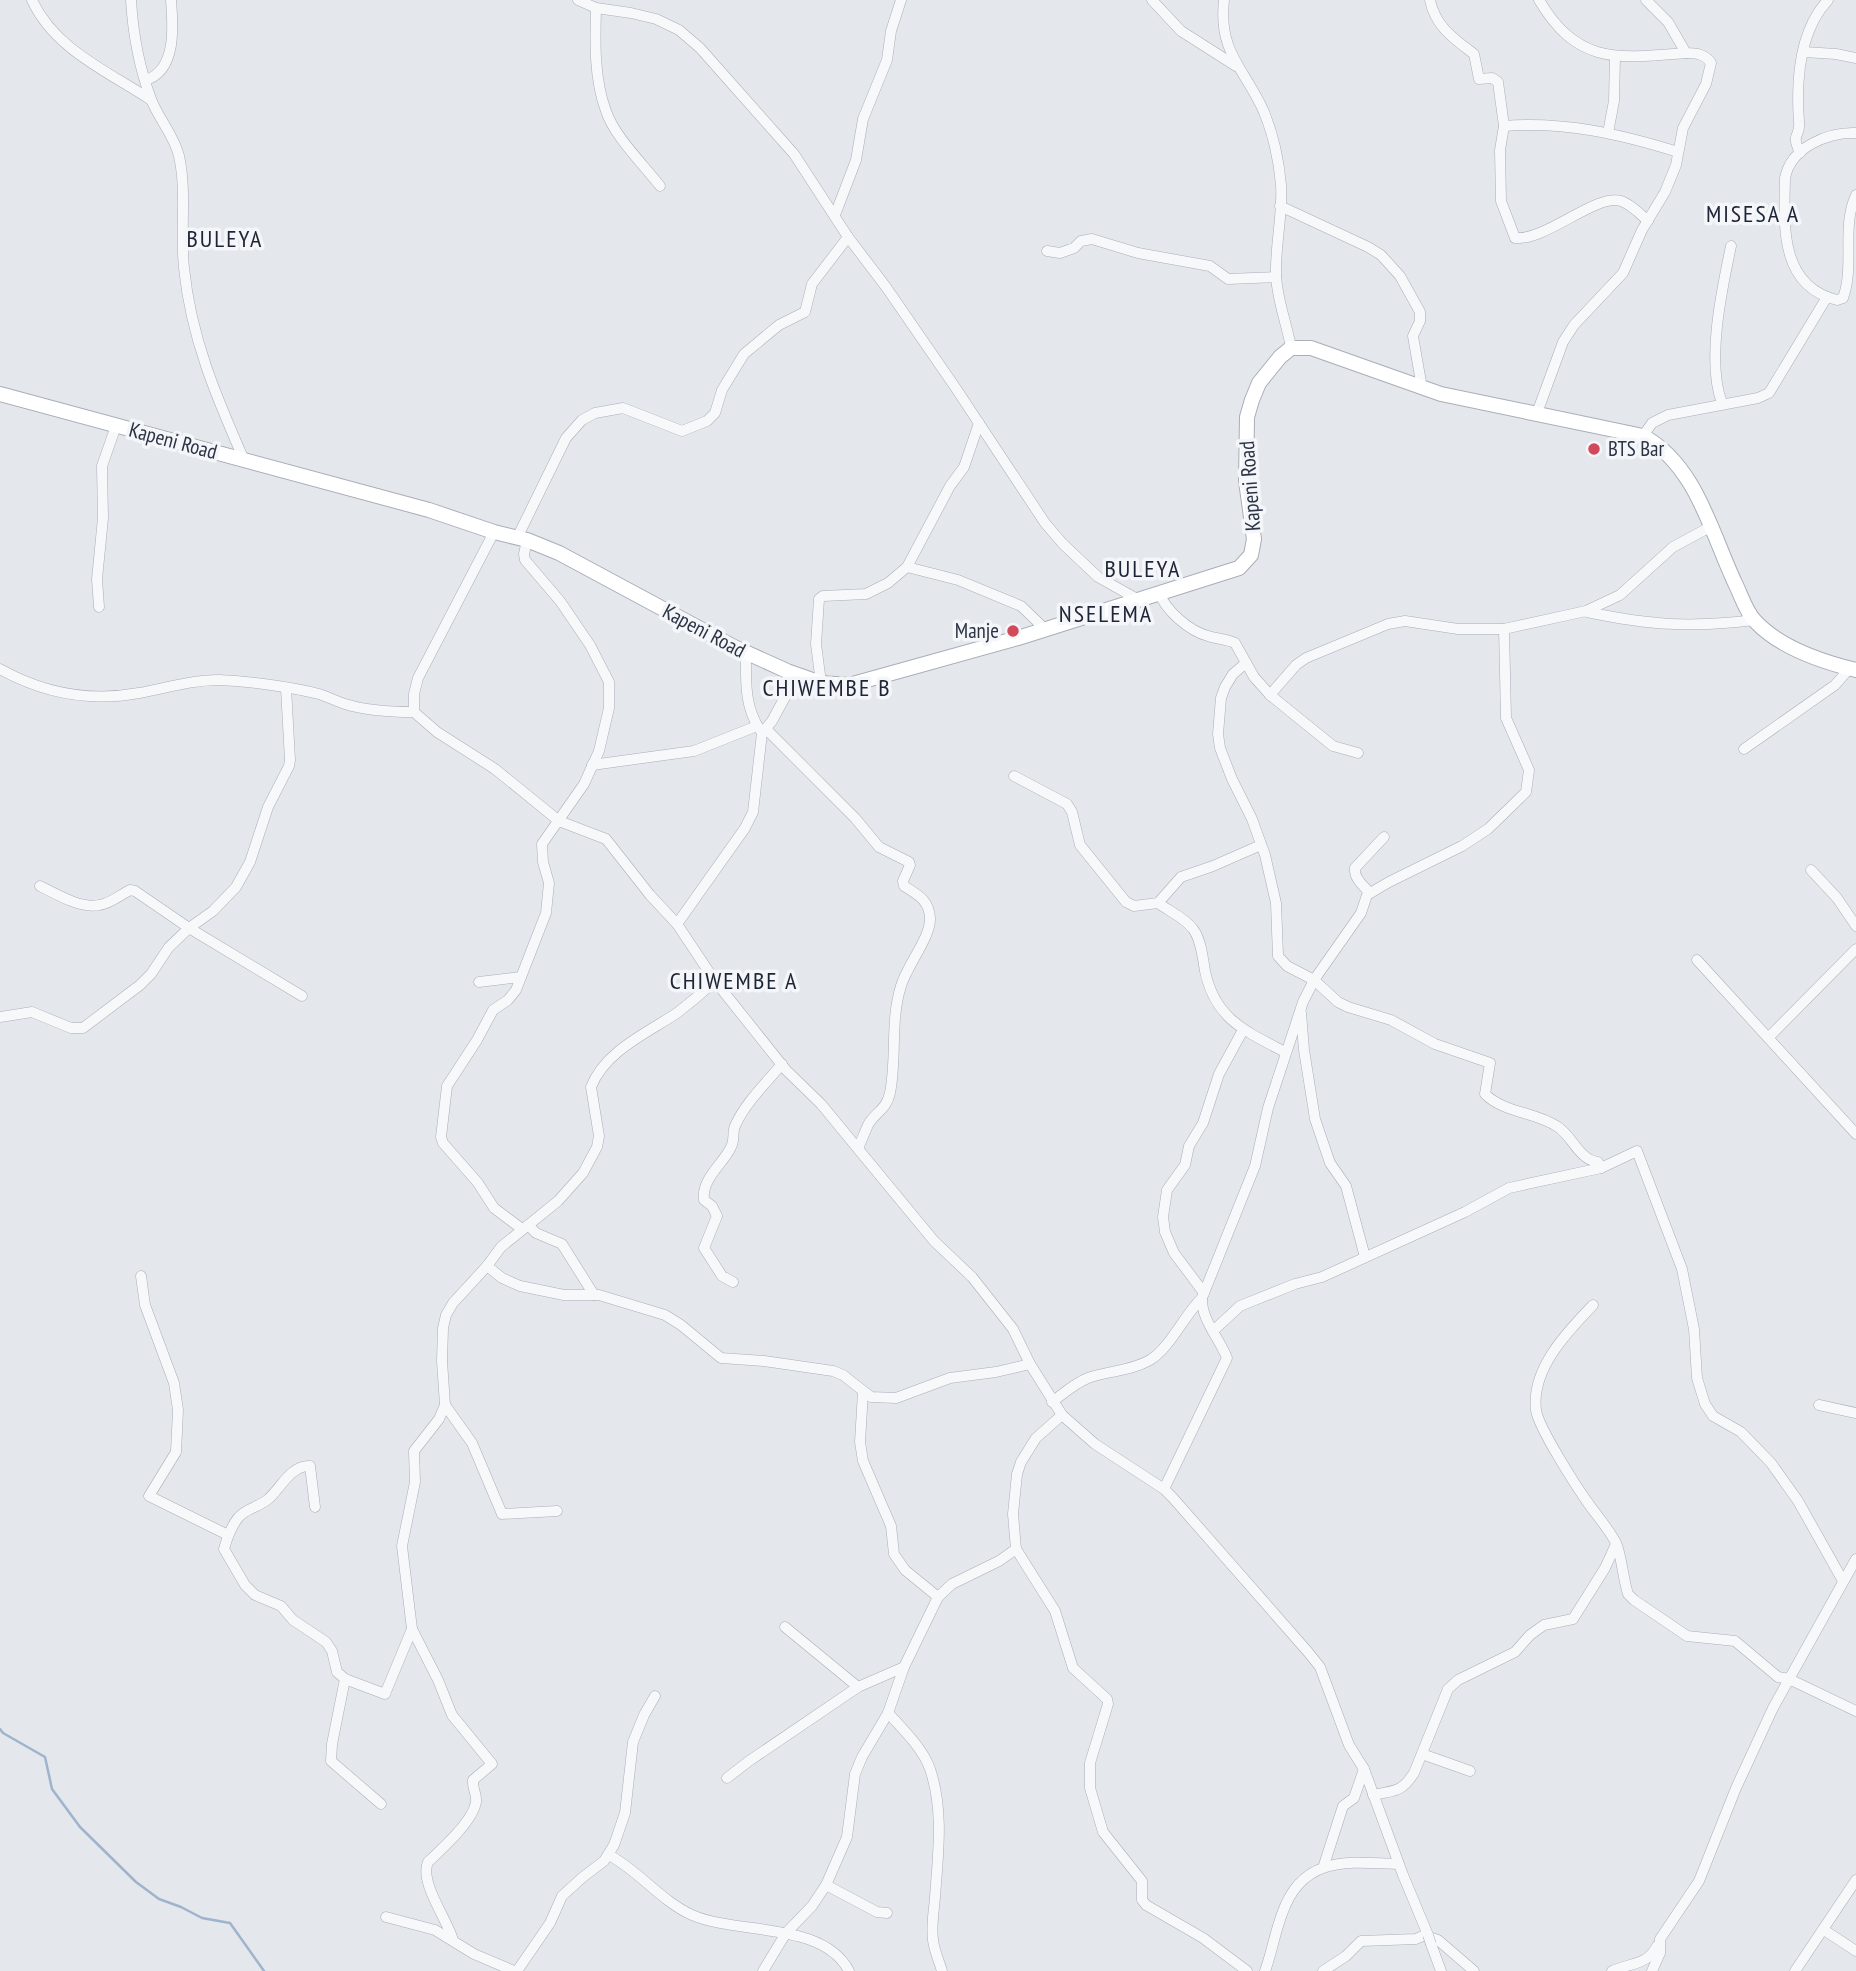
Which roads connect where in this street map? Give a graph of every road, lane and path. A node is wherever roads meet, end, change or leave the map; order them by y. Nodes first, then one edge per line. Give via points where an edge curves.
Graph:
1 (32, 0) edge
2 (131, 0) edge
3 (171, 0) edge
4 (578, 0) edge
5 (901, 0) edge
6 (1152, 0) edge
7 (1224, 0) edge
8 (1430, 0) edge
9 (1539, 0) edge
10 (1646, 0) edge
11 (1828, 0) edge
12 (596, 8) junction
13 (1804, 52) junction
14 (1686, 53) junction
15 (1615, 56) junction
16 (1856, 58) edge
17 (1237, 66) junction
18 (146, 80) junction
19 (152, 100) junction
20 (1504, 126) junction
21 (1608, 133) junction
22 (1856, 133) edge
23 (1678, 152) junction
24 (1800, 153) junction
25 (660, 186) dead end
26 (1856, 195) edge
27 (1280, 206) junction
28 (835, 215) junction
29 (1648, 221) junction
30 (848, 237) junction
31 (1731, 246) dead end
32 (1047, 251) dead end
33 (1276, 277) junction
34 (1827, 297) junction
35 (1291, 348) junction
36 (1422, 388) junction
37 (0, 394) edge
38 (1722, 403) junction
39 (1538, 413) junction
40 (979, 423) junction
41 (116, 426) junction
42 (1643, 436) junction
43 (244, 460) junction
44 (1710, 527) junction
45 (494, 532) junction
46 (522, 539) junction
47 (907, 567) junction
48 (1159, 592) junction
49 (1139, 600) junction
50 (99, 607) dead end
51 (1586, 611) junction
52 (1754, 620) junction
53 (1045, 629) junction
54 (1504, 629) junction
55 (746, 653) junction
56 (1246, 663) junction
57 (0, 668) edge
58 (1852, 670) edge
59 (797, 675) junction
60 (821, 683) junction
61 (286, 688) junction
62 (1270, 695) junction
63 (414, 712) junction
64 (761, 729) junction
65 (1744, 750) dead end
66 (1358, 753) dead end
67 (592, 765) junction
68 (1014, 776) dead end
69 (559, 821) junction
70 (1384, 837) dead end
71 (1261, 845) junction
72 (1811, 870) dead end
73 (40, 886) dead end
74 (1370, 892) junction
75 (1158, 903) junction
76 (677, 924) junction
77 (1856, 926) edge
78 (189, 928) junction
79 (1856, 949) edge
80 (1697, 960) dead end
81 (521, 977) junction
82 (1314, 980) junction
83 (715, 981) junction
84 (478, 982) dead end
85 (302, 996) dead end
86 (1303, 1002) junction
87 (0, 1017) edge
88 (1243, 1030) junction
89 (1769, 1037) junction
90 (1285, 1052) junction
91 (782, 1064) junction
92 (1856, 1134) edge
93 (858, 1148) junction
94 (1601, 1168) junction
95 (525, 1227) junction
96 (1365, 1257) junction
97 (487, 1266) junction
98 (141, 1276) dead end
99 (733, 1282) dead end
100 (594, 1295) junction
101 (1203, 1295) junction
102 (1593, 1305) dead end
103 (1213, 1331) junction
104 (1030, 1364) junction
105 (863, 1392) junction
106 (1052, 1402) junction
107 (445, 1405) junction
108 (1819, 1405) dead end
109 (1856, 1413) edge
110 (1062, 1415) junction
111 (1164, 1489) junction
112 (315, 1507) dead end
113 (557, 1511) dead end
114 (228, 1535) junction
115 (1616, 1544) junction
116 (1016, 1549) junction
117 (1856, 1559) edge
118 (1843, 1581) junction
119 (938, 1597) junction
120 (785, 1627) dead end
121 (412, 1629) junction
122 (904, 1667) junction
123 (345, 1679) junction
124 (1790, 1679) junction
125 (858, 1687) junction
126 (655, 1696) dead end
127 (1856, 1711) edge
128 (888, 1713) junction
129 (1422, 1754) junction
130 (1364, 1769) junction
131 (1470, 1771) dead end
132 (727, 1778) dead end
133 (1373, 1795) junction
134 (381, 1804) dead end
135 (609, 1855) junction
136 (1398, 1864) junction
137 (1324, 1866) junction
138 (1856, 1880) edge
139 (826, 1885) junction
140 (887, 1913) dead end
141 (386, 1917) dead end
142 (1824, 1930) junction
143 (786, 1933) junction
144 (1429, 1938) junction
145 (1660, 1939) junction
146 (453, 1940) junction
147 (1856, 1951) edge
148 (515, 1971) edge
149 (763, 1971) edge
150 (849, 1971) edge
151 (942, 1971) edge
152 (1247, 1971) edge
153 (1265, 1971) edge
154 (1323, 1971) edge
155 (1441, 1971) edge
156 (1474, 1971) edge
157 (1612, 1971) edge
158 (1652, 1971) edge
159 (1795, 1971) edge

1 - 19 street via 63,41
2 - 18 street
3 - 18 street via 172,43 159,72
4 - 12 street
5 - 28 street via 887,60 869,101 856,160
6 - 17 street via 1181,31
7 - 17 street via 1222,25
8 - 20 street via 1443,30 1474,54 1479,79 1498,82
9 - 15 street via 1565,33 1584,48
10 - 14 street via 1668,22
11 - 13 street via 1816,13
12 - 25 street via 597,67 606,113
12 - 28 street via 656,19 691,39 794,154
13 - 16 street
13 - 24 street via 1799,126 1794,138
14 - 15 street
14 - 23 street via 1702,55 1712,66 1683,128
15 - 21 street
17 - 27 street via 1269,128 1281,186
18 - 19 street
19 - 43 street via 178,153 184,269 199,350
20 - 21 street via 1538,124
20 - 29 street via 1501,201 1515,238 1542,232 1615,200
21 - 23 street
22 - 24 street via 1836,133
23 - 29 street via 1673,176
24 - 34 street via 1784,178 1788,252 1811,289
26 - 34 street via 1849,213 1847,286 1842,299
27 - 33 street
27 - 36 street via 1368,247 1395,270 1420,312 1413,336
28 - 30 street
29 - 39 street via 1623,273 1563,342
30 - 40 street
30 - 46 street via 812,285 805,312 779,325 744,354 710,419 681,431 623,408 582,420 566,438
31 - 38 street via 1716,345
32 - 33 street via 1060,253 1092,239 1210,266 1228,279
33 - 35 street
34 - 38 street via 1769,393
35 - 36 main road via 1326,351
35 - 48 main road, Kapeni Road via 1259,383 1247,417 1251,555 1239,568
36 - 39 main road
37 - 41 main road, Kapeni Road
38 - 42 street via 1658,419
39 - 42 main road
40 - 47 street via 964,467
40 - 49 street via 1063,544 1098,577
41 - 43 main road, Kapeni Road
41 - 50 street via 102,466
42 - 44 main road via 1676,462
43 - 45 main road, Kapeni Road
44 - 51 street via 1673,547 1620,595
44 - 52 main road
45 - 46 main road, Kapeni Road
45 - 63 street via 418,678
46 - 55 main road, Kapeni Road via 571,559
46 - 67 street via 526,560 590,645 608,682 609,708
47 - 53 street via 958,580 1021,606
47 - 60 street via 866,594 819,599 816,644
48 - 49 main road, Kapeni Road
48 - 56 street via 1170,610 1195,629 1236,643
49 - 53 main road, Kapeni Road
51 - 52 street via 1654,624 1721,625
51 - 54 street
52 - 58 main road via 1777,638
53 - 60 main road, Kapeni Road via 871,680 849,685
54 - 62 street via 1458,629 1405,621 1388,624 1296,664
54 - 74 street via 1506,718 1529,770 1526,792 1488,829 1462,846
55 - 59 main road, Kapeni Road
55 - 64 street via 746,692 751,716
56 - 62 street
56 - 71 street via 1225,687 1218,733 1220,748
57 - 61 street via 34,686 80,696 129,694 219,680
58 - 65 street
59 - 60 main road, Kapeni Road
59 - 64 street
61 - 63 street via 373,710
61 - 78 street via 289,766 236,887
62 - 66 street via 1333,746
63 - 69 street
64 - 67 street via 694,751
64 - 76 street via 753,812
64 - 93 street via 855,818 879,847 909,862 905,886 923,898 929,911 928,934 910,963 897,1002 890,1095 884,1109 870,1121
67 - 69 street
68 - 75 street via 1067,804 1080,845 1126,902 1134,906
69 - 76 street via 606,839
69 - 81 street via 542,844 549,883 546,913
70 - 74 street via 1355,868 1357,879
71 - 75 street via 1181,877
71 - 82 street via 1276,903 1278,956
72 - 77 street
73 - 78 street via 96,906 135,891
74 - 82 street
75 - 88 street via 1195,930 1216,1002
76 - 83 street
78 - 85 street
78 - 87 street via 147,979 86,1027 71,1028 32,1012
79 - 89 street
80 - 89 street
81 - 84 street
81 - 95 street via 513,995 493,1010 447,1086 441,1137 494,1208
82 - 86 street
82 - 94 street via 1348,1007 1391,1020 1435,1044 1490,1063 1485,1094 1489,1098 1562,1129 1580,1153
83 - 91 street
83 - 95 street via 606,1063 591,1091 600,1126 597,1147 571,1189
86 - 90 street
86 - 96 street via 1304,1050 1315,1119 1330,1163 1346,1186
88 - 90 street
88 - 101 street via 1225,1061 1185,1165 1167,1191 1163,1217 1174,1254
89 - 92 street
90 - 101 street via 1255,1166
91 - 93 street
91 - 99 street via 736,1125 732,1147 703,1193 717,1216 704,1248 722,1276
93 - 104 street via 934,1241 972,1277 1013,1329
94 - 96 street via 1509,1188
94 - 118 street via 1634,1151 1640,1153 1682,1269 1705,1404 1713,1416 1741,1432 1771,1463
95 - 97 street
95 - 100 street via 562,1244
96 - 103 street via 1240,1306
97 - 100 street via 520,1286 564,1296
97 - 107 street via 446,1315
98 - 114 street via 145,1305 174,1383 178,1410 176,1452 149,1496
100 - 105 street via 672,1318 720,1358 834,1371
101 - 103 street via 1202,1310
101 - 106 street via 1151,1359 1088,1378
102 - 115 street via 1545,1368 1537,1385 1536,1412
103 - 111 street via 1226,1362
104 - 105 street via 950,1378 896,1398
104 - 106 street
105 - 119 street via 863,1461 891,1526 894,1554 905,1570
106 - 110 street
107 - 113 street via 472,1443 502,1514
107 - 121 street via 414,1451 415,1482 402,1550
108 - 109 street
110 - 111 street via 1095,1444
110 - 116 street via 1035,1438 1021,1462 1013,1514
111 - 130 street via 1320,1667 1349,1745
112 - 114 street via 310,1466 305,1466 293,1472 265,1502 239,1516
114 - 123 street via 224,1549 245,1585 255,1595 281,1605 293,1620 326,1642 337,1672
115 - 124 street via 1622,1577 1633,1601 1688,1636 1735,1641 1778,1678
115 - 129 street via 1573,1619 1544,1625 1515,1652 1458,1679 1448,1689
116 - 119 street via 952,1584
116 - 152 street via 1055,1611 1075,1672 1107,1699 1090,1763 1090,1788 1103,1832 1142,1881 1146,1905 1203,1938
117 - 118 street
118 - 124 street
119 - 122 street
120 - 125 street
121 - 123 street via 385,1694
121 - 146 street via 452,1714 492,1764 473,1780 476,1802 470,1814 425,1867
122 - 125 street
122 - 128 street
123 - 134 street via 331,1761
124 - 127 street
124 - 145 street via 1736,1788 1699,1881
125 - 132 street
126 - 135 street via 633,1742 623,1821
128 - 139 street via 855,1774 847,1837
128 - 151 street via 921,1754 933,1781 939,1832 933,1941
129 - 131 street
129 - 133 street via 1405,1787
130 - 133 street
130 - 137 street via 1354,1798 1343,1806
133 - 136 street
135 - 143 street via 691,1915
135 - 148 street via 562,1896 550,1923
136 - 137 street via 1346,1861
136 - 144 street
137 - 153 street via 1292,1892
138 - 142 street
139 - 140 street
139 - 143 street
141 - 146 street
142 - 147 street
142 - 159 street
143 - 149 street
143 - 150 street via 819,1944 844,1960
144 - 154 street via 1361,1941
144 - 155 street
144 - 156 street via 1426,1936 1441,1942
145 - 157 street via 1653,1954 1640,1964
145 - 158 street
146 - 148 street

